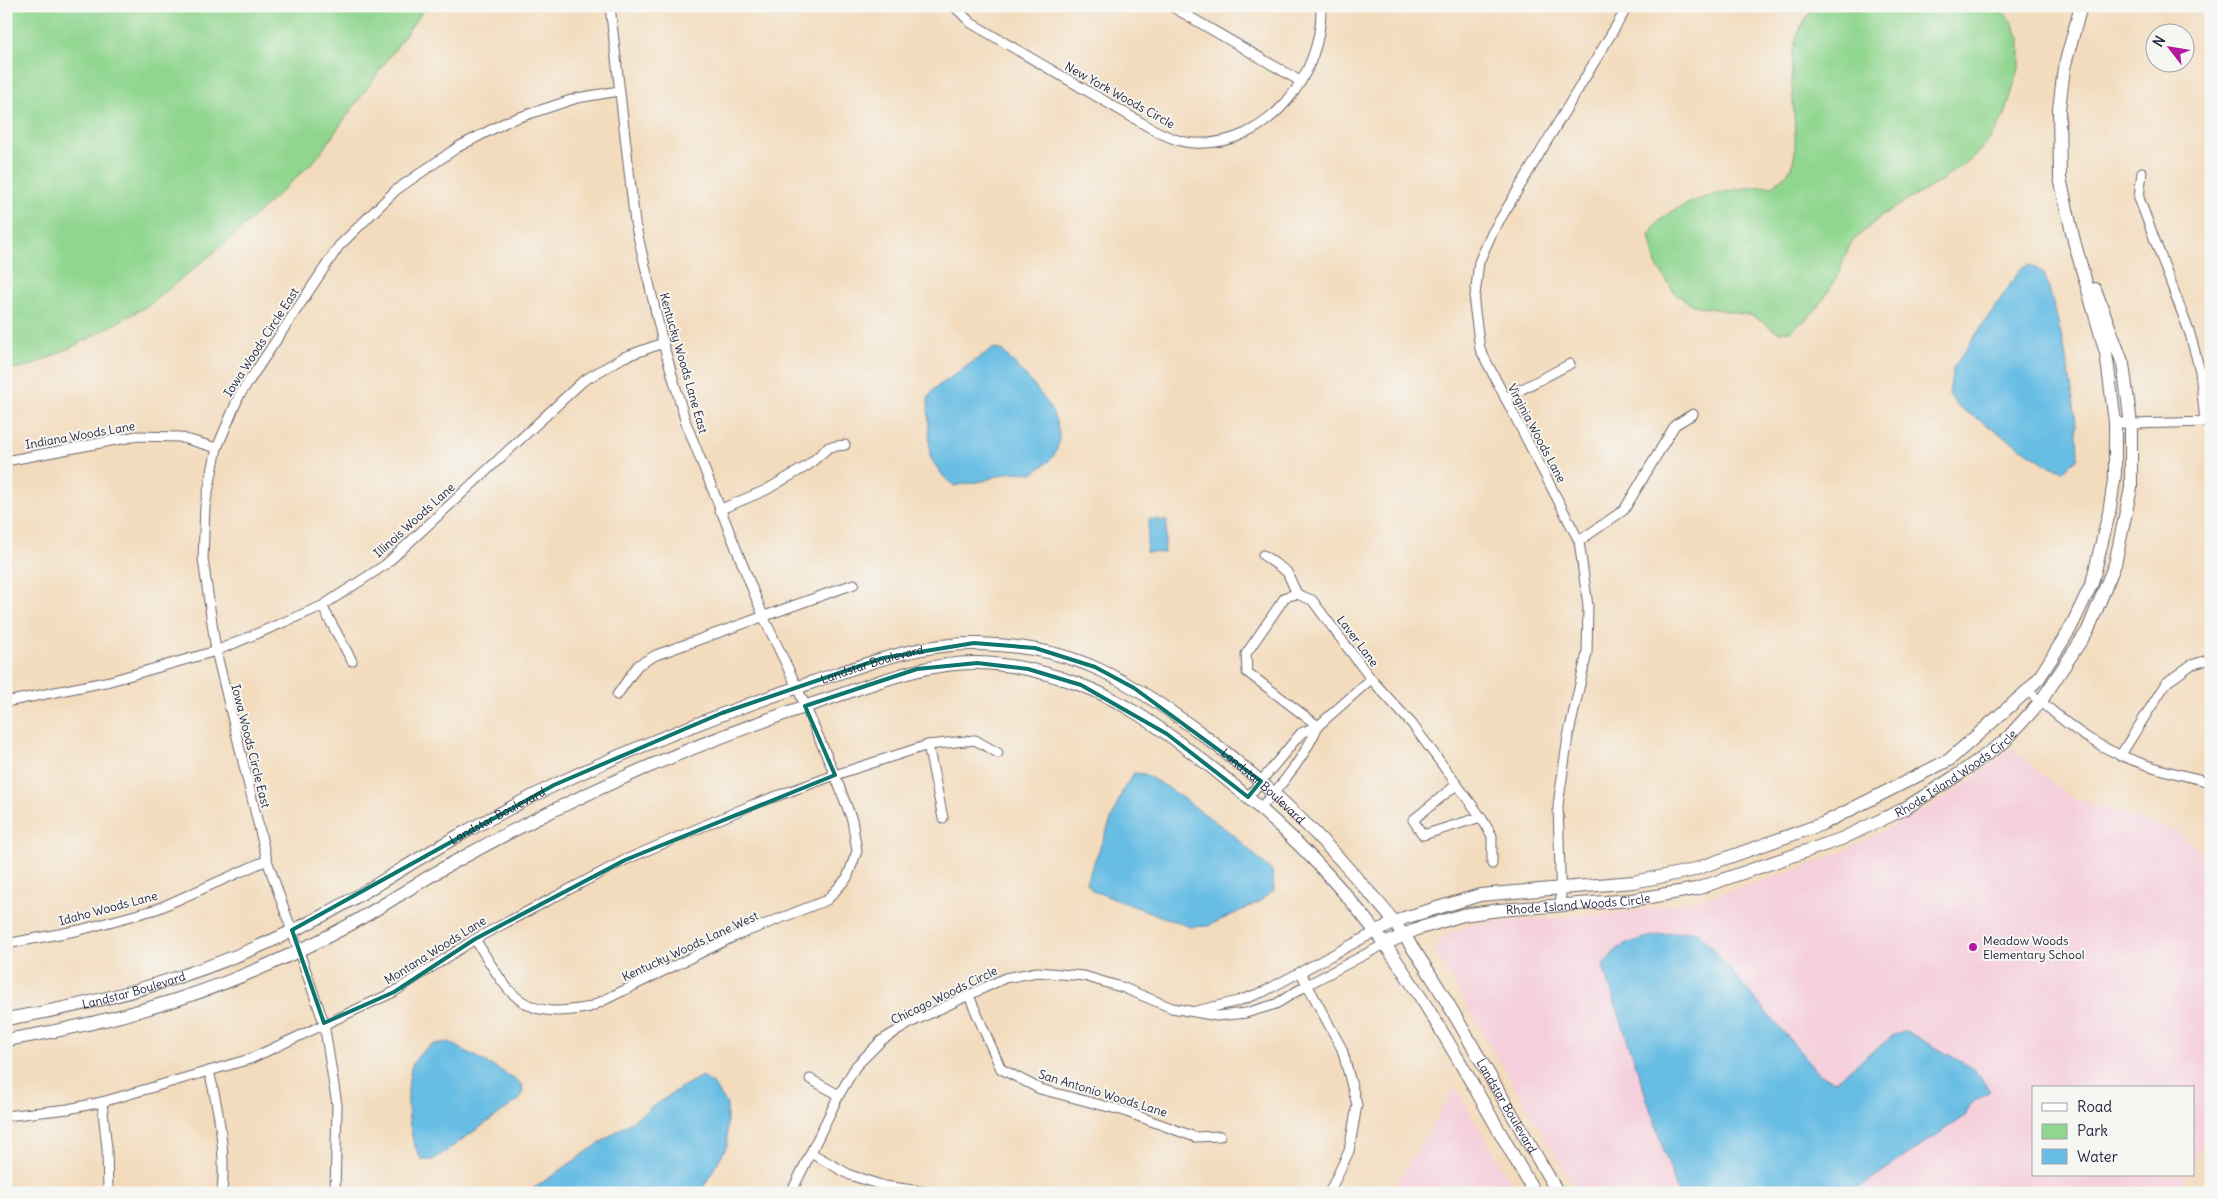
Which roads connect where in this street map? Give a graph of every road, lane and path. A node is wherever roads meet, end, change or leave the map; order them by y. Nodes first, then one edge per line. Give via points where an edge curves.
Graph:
1 (610, 6) edge
2 (954, 6) edge
3 (1171, 6) edge
4 (1321, 6) edge
5 (1628, 6) edge
6 (2081, 6) edge
7 (1300, 81) junction
8 (619, 91) junction
9 (2142, 172) dead end
10 (2074, 241) junction
11 (663, 343) junction
12 (1570, 364) dead end
13 (1505, 398) junction
14 (1693, 414) dead end
15 (2115, 422) junction
16 (2208, 422) edge
17 (2131, 424) junction
18 (845, 445) dead end
19 (217, 448) junction
20 (6, 461) edge
21 (719, 510) junction
22 (1579, 541) junction
23 (1263, 555) dead end
24 (854, 584) dead end
25 (1297, 594) junction
26 (322, 606) junction
27 (764, 618) junction
28 (216, 651) junction
29 (2211, 659) edge
30 (352, 661) dead end
31 (2039, 678) junction
32 (1371, 679) junction
33 (797, 687) junction
34 (2027, 691) junction
35 (617, 695) dead end
36 (2041, 701) junction
37 (6, 702) edge
38 (805, 706) junction
39 (1318, 726) junction
40 (928, 745) junction
41 (998, 753) dead end
42 (2120, 756) junction
43 (835, 775) junction
44 (1261, 781) junction
45 (2211, 782) edge
46 (1456, 785) junction
47 (1275, 793) junction
48 (1248, 797) junction
49 (1260, 808) junction
50 (1481, 816) junction
51 (943, 818) dead end
52 (267, 860) junction
53 (1492, 864) dead end
54 (1560, 889) junction
55 (1561, 906) junction
56 (1395, 922) junction
57 (292, 930) junction
58 (1375, 932) junction
59 (1403, 935) junction
60 (475, 939) junction
61 (6, 944) edge
62 (1385, 944) junction
63 (299, 950) junction
64 (1301, 973) junction
65 (1307, 985) junction
66 (968, 996) junction
67 (1191, 1012) junction
68 (6, 1018) edge
69 (324, 1023) junction
70 (6, 1040) edge
71 (210, 1071) junction
72 (810, 1079) dead end
73 (839, 1095) junction
74 (102, 1102) junction
75 (6, 1116) edge
76 (1220, 1136) dead end
77 (811, 1153) junction
78 (108, 1193) edge
79 (222, 1193) edge
80 (335, 1193) edge
81 (791, 1193) edge
82 (935, 1193) edge
83 (1329, 1193) edge
84 (1535, 1193) edge
85 (1558, 1193) edge

1 - 8 street, Kentucky Woods Lane East
2 - 7 street, New York Woods Circle via 971,23 995,38 1148,127 1182,142 1196,144 1228,140 1255,130 1282,107
3 - 7 street
4 - 7 street via 1318,40
5 - 13 street, Virginia Woods Lane via 1492,234 1479,262 1474,304 1480,350
6 - 10 street, Rhode Island Woods Circle via 2064,68 2059,109 2060,178
8 - 11 street, Kentucky Woods Lane East via 635,223
8 - 19 street, Iowa Woods Circle East via 577,98 508,120 458,147 396,190 339,246 239,396
9 - 16 street via 2139,198 2190,334
10 - 15 street, Rhode Island Woods Circle via 2106,353
10 - 17 street, Rhode Island Woods Circle via 2123,364
11 - 21 street, Kentucky Woods Lane East via 686,423
11 - 26 street, Illinois Woods Lane via 624,357 583,381 385,565
12 - 13 street
13 - 22 street, Virginia Woods Lane
14 - 22 street via 1675,425 1624,510
15 - 17 street
15 - 31 street, Rhode Island Woods Circle via 2115,474 2092,582 2070,629
16 - 17 street
17 - 36 street, Rhode Island Woods Circle via 2131,488 2115,564 2088,630
18 - 21 street via 829,447 806,466 766,490
19 - 20 street, Indiana Woods Lane via 179,437 137,436
19 - 28 street, Iowa Woods Circle East via 205,506 203,559
21 - 27 street, Kentucky Woods Lane East
22 - 54 street, Virginia Woods Lane via 1588,606 1587,653 1568,736 1558,805
23 - 25 street via 1287,572
24 - 27 street
25 - 32 street, Laver Lane via 1312,600
25 - 39 street via 1285,597 1246,654 1247,672
26 - 28 street, Illinois Woods Lane
26 - 30 street
27 - 33 street, Kentucky Woods Lane East
27 - 35 street via 656,655 638,665
28 - 37 street, Illinois Woods Lane via 110,681
28 - 52 street, Iowa Woods Circle East
29 - 42 street via 2191,665 2166,683
31 - 34 street, Rhode Island Woods Circle
31 - 36 street
32 - 39 street
32 - 46 street, Laver Lane via 1412,724
33 - 38 street, Kentucky Woods Lane East
33 - 44 street, Landstar Boulevard via 883,658 918,650 974,644 1035,648 1095,667 1134,688 1180,718
33 - 57 street, Landstar Boulevard via 722,713 554,785 448,841 319,918
34 - 36 street
34 - 54 street, Rhode Island Woods Circle via 1949,760 1822,824 1690,871 1633,882
36 - 42 street via 2086,738
36 - 55 street, Rhode Island Woods Circle via 2004,742 1959,774 1904,808 1841,839 1696,888 1632,900
38 - 43 street, Kentucky Woods Lane West
38 - 48 street, Landstar Boulevard via 917,670 977,663 1028,669 1081,685 1124,707 1167,734
38 - 63 street, Landstar Boulevard via 639,770 559,807
39 - 44 street via 1301,733
39 - 47 street via 1311,742
40 - 41 street, Montana Woods Lane via 975,740
40 - 43 street, Montana Woods Lane
40 - 51 street
42 - 45 street
43 - 60 street, Montana Woods Lane via 752,805 625,860
43 - 60 street, Kentucky Woods Lane West via 852,820 857,851 847,878 827,900 733,937 590,1006 566,1012 543,1011 514,997
44 - 47 street, Landstar Boulevard
44 - 48 street
46 - 50 street, Laver Lane
46 - 50 street via 1413,820 1423,835
47 - 49 street
47 - 56 street, Landstar Boulevard via 1340,859
48 - 49 street, Landstar Boulevard
49 - 58 street, Landstar Boulevard via 1324,870
50 - 53 street, Laver Lane via 1492,836
52 - 57 street, Iowa Woods Circle East
52 - 61 street, Idaho Woods Lane via 157,909 80,930
54 - 55 street, Virginia Woods Lane
54 - 56 street, Rhode Island Woods Circle via 1480,894
55 - 59 street, Rhode Island Woods Circle via 1464,915
56 - 58 street, Rhode Island Woods Circle
56 - 59 street, Landstar Boulevard
57 - 63 street, Iowa Woods Circle East
57 - 68 street, Landstar Boulevard via 168,982 50,1012
58 - 62 street, Landstar Boulevard
58 - 64 street, Chicago Woods Circle
59 - 62 street, Rhode Island Woods Circle
59 - 85 street, Landstar Boulevard via 1440,989
60 - 69 street, Montana Woods Lane via 394,992
62 - 65 street, Chicago Woods Circle
62 - 84 street, Landstar Boulevard
63 - 69 street, Iowa Woods Circle East
63 - 70 street, Landstar Boulevard via 175,1002 64,1031
64 - 65 street
64 - 67 street, Chicago Woods Circle via 1238,1001
65 - 67 street, Chicago Woods Circle via 1276,1004 1246,1013 1217,1016
65 - 83 street via 1342,1049 1357,1104 1350,1151
66 - 67 street, Chicago Woods Circle via 1005,978 1036,972 1084,976
66 - 73 street, Chicago Woods Circle via 882,1040 856,1066
66 - 76 street, San Antonio Woods Lane via 1000,1069 1040,1089 1124,1111 1194,1137
69 - 71 street, Montana Woods Lane via 250,1059
69 - 80 street, Iowa Woods Circle East via 337,1105
71 - 74 street, Montana Woods Lane
71 - 79 street via 220,1112
72 - 73 street
73 - 77 street, Chicago Woods Circle
74 - 75 street, Montana Woods Lane
74 - 78 street
77 - 81 street, Chicago Woods Circle
77 - 82 street via 850,1175 884,1186

